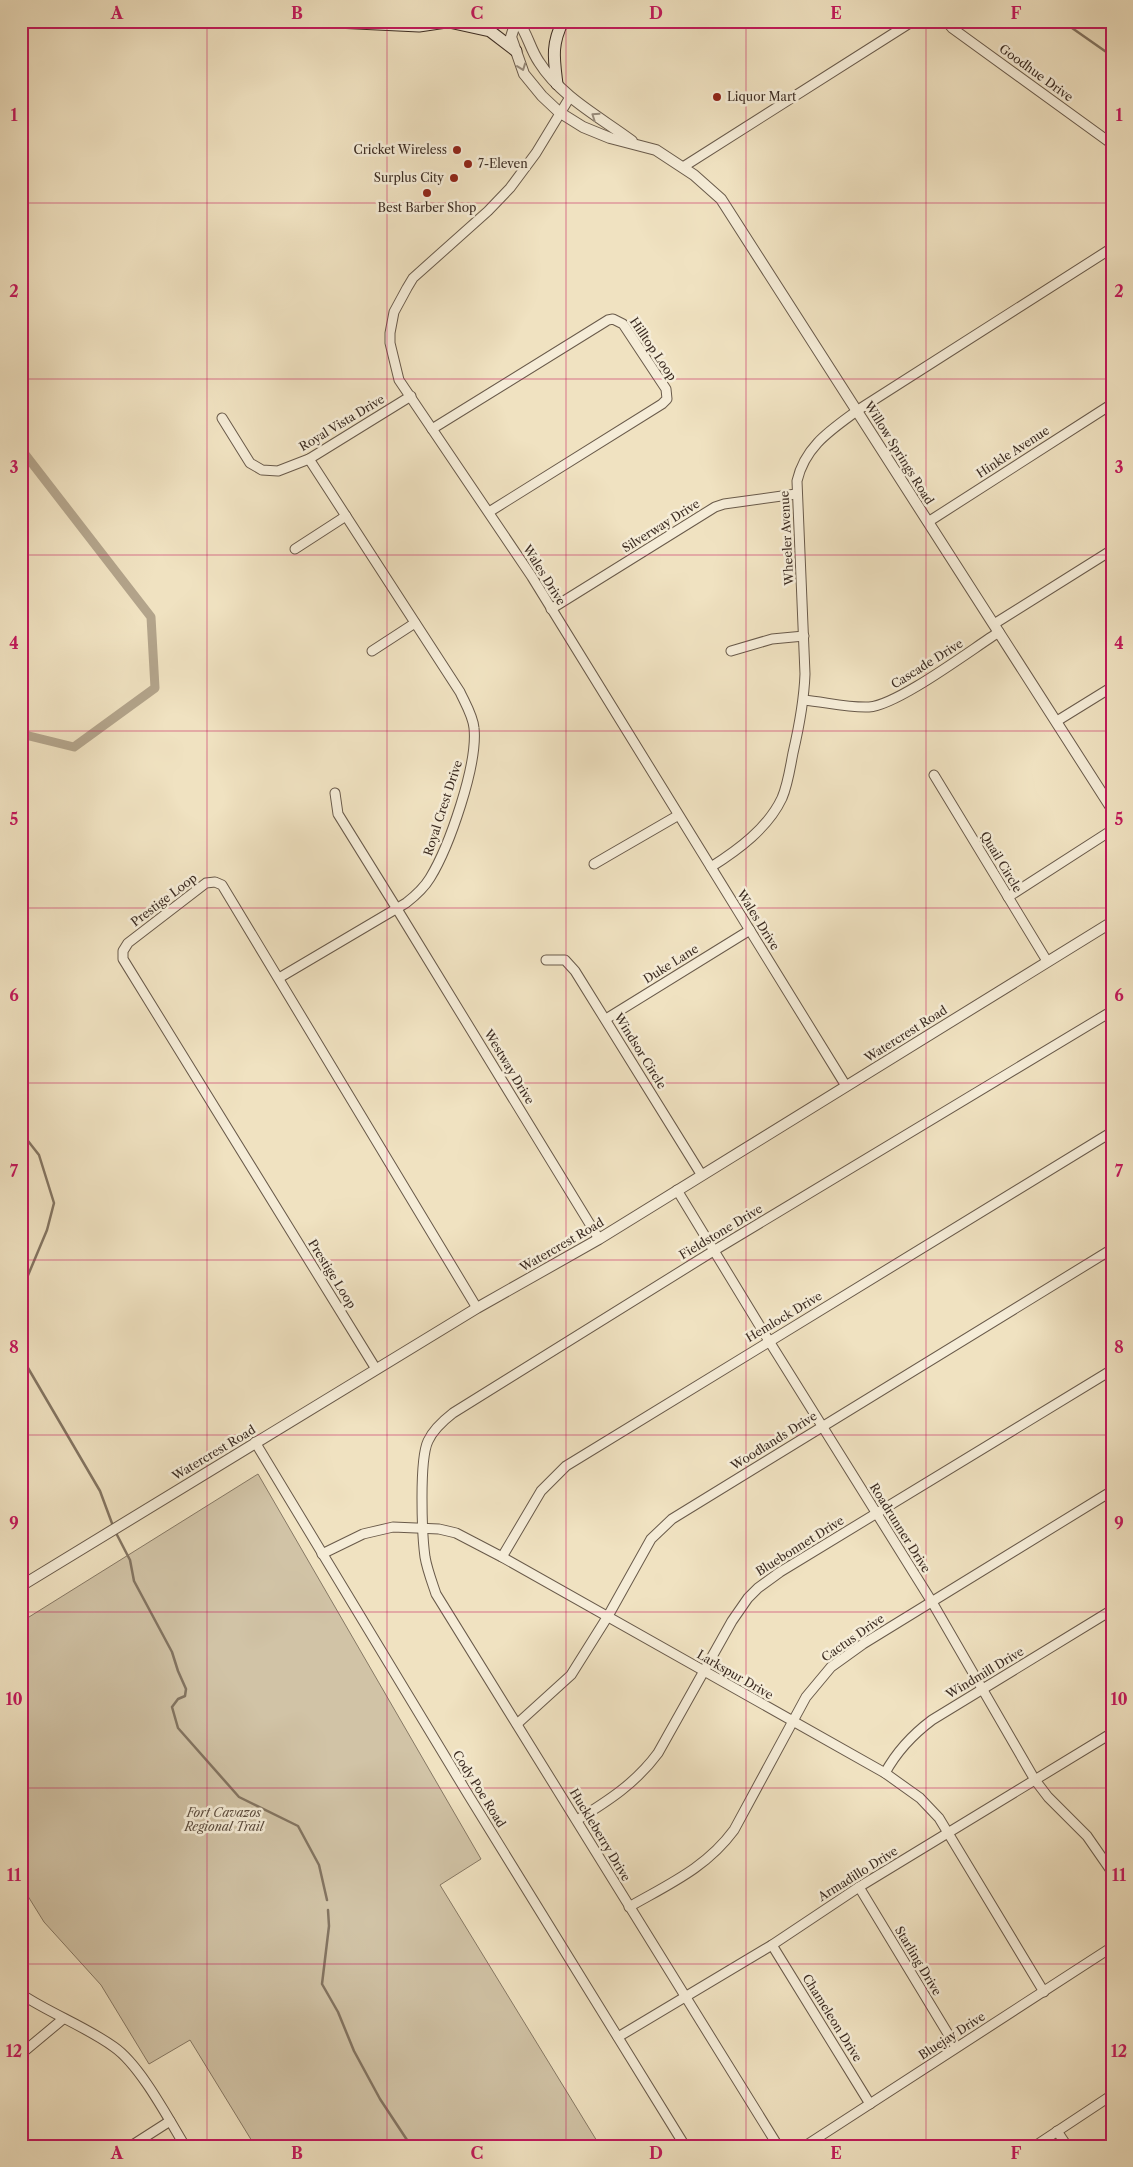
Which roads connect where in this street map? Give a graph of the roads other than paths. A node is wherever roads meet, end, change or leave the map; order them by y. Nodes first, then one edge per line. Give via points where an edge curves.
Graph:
1 (315, 21) edge
2 (453, 21) edge
3 (517, 21) edge
4 (563, 21) edge
5 (913, 21) edge
6 (946, 21) edge
7 (449, 22) edge
8 (516, 50) junction
9 (557, 84) junction
10 (570, 97) junction
11 (559, 112) junction
12 (635, 143) junction
13 (1112, 144) edge
14 (683, 167) junction
15 (1112, 248) edge
16 (410, 396) junction
17 (1112, 404) edge
18 (858, 410) junction
19 (222, 418) dead end
20 (432, 429) junction
21 (308, 459) junction
22 (796, 494) junction
23 (489, 512) junction
24 (346, 516) junction
25 (928, 522) junction
26 (295, 549) dead end
27 (1112, 550) edge
28 (551, 609) junction
29 (415, 623) junction
30 (996, 628) junction
31 (804, 636) junction
32 (372, 651) dead end
33 (731, 651) dead end
34 (1112, 687) edge
35 (804, 700) junction
36 (1057, 721) junction
37 (934, 775) dead end
38 (335, 793) dead end
39 (1112, 808) edge
40 (678, 816) junction
41 (1112, 830) edge
42 (594, 864) dead end
43 (711, 868) junction
44 (1008, 897) junction
45 (398, 908) junction
46 (1112, 922) edge
47 (750, 930) junction
48 (546, 960) dead end
49 (1047, 961) junction
50 (279, 978) junction
51 (1112, 1011) edge
52 (606, 1019) junction
53 (846, 1086) junction
54 (1112, 1132) edge
55 (701, 1174) junction
56 (677, 1190) junction
57 (599, 1239) junction
58 (1112, 1249) edge
59 (715, 1250) junction
60 (477, 1308) junction
61 (769, 1341) junction
62 (376, 1370) junction
63 (1112, 1370) edge
64 (822, 1426) junction
65 (255, 1442) junction
66 (1112, 1491) edge
67 (876, 1514) junction
68 (424, 1528) junction
69 (322, 1554) junction
70 (502, 1557) junction
71 (21, 1586) edge
72 (932, 1602) junction
73 (1112, 1610) edge
74 (608, 1616) junction
75 (704, 1670) junction
76 (984, 1688) junction
77 (792, 1722) junction
78 (518, 1724) junction
79 (1112, 1733) edge
80 (885, 1773) junction
81 (1035, 1780) junction
82 (577, 1820) junction
83 (949, 1833) junction
84 (1112, 1872) edge
85 (858, 1887) junction
86 (629, 1906) junction
87 (772, 1945) junction
88 (1112, 1947) edge
89 (1044, 1992) junction
90 (21, 1994) edge
91 (685, 1998) junction
92 (63, 2019) junction
93 (618, 2037) junction
94 (956, 2047) junction
95 (21, 2054) edge
96 (1112, 2095) edge
97 (870, 2104) junction
98 (170, 2121) junction
99 (1057, 2131) junction
100 (131, 2146) edge
101 (185, 2146) edge
102 (685, 2146) edge
103 (778, 2146) edge
104 (806, 2146) edge
105 (1034, 2146) edge
106 (1067, 2146) edge

1 - 7 main road via 419,26
2 - 7 main road
3 - 8 street, Willow Springs Road via 511,37
3 - 9 street, Willow Springs Road via 526,33 538,62
4 - 9 main road via 555,38 553,54
5 - 14 street
6 - 13 street, Goodhue Drive
7 - 8 main road via 490,31
8 -> 11 street, Willow Springs Road via 524,74
9 - 10 street, Willow Springs Road
10 - 11 street, Wales Drive
12 -> 10 street, Willow Springs Road
11 - 12 street, Willow Springs Road via 592,131
11 - 16 street, Wales Drive via 536,153 510,188 413,278 398,303 390,343 399,380
12 - 14 street, Willow Springs Road via 656,150
14 - 18 street, Willow Springs Road via 720,199
15 - 18 street, Wheeler Avenue
16 - 20 street, Wales Drive
16 - 21 street, Royal Vista Drive
17 - 25 street, Hinkle Avenue
18 - 22 street, Wheeler Avenue via 827,432 810,450 799,470
18 - 25 street, Willow Springs Road
19 - 21 street, Royal Vista Drive via 250,463 262,470 278,471
20 - 23 street, Wales Drive
20 - 23 street, Hilltop Loop via 608,320 623,324 666,389 667,399
21 - 24 street, Royal Crest Drive
22 - 28 street, Silverway Drive via 715,508
22 - 31 street, Wheeler Avenue
23 - 28 street, Wales Drive
24 - 26 street
24 - 29 street, Royal Crest Drive
25 - 30 street, Willow Springs Road
27 - 30 street, Cascade Drive
28 - 40 street, Wales Drive
29 - 32 street
29 - 45 street, Royal Crest Drive via 460,692 474,727 474,740 467,781 444,850 429,880
30 - 35 street, Cascade Drive via 903,694 886,702 870,707
30 - 36 street, Willow Springs Road
31 - 33 street via 772,640
31 - 35 street, Wheeler Avenue
34 - 36 street
35 - 43 street, Wheeler Avenue via 782,798 751,837
36 - 39 street, Willow Springs Road
37 - 44 street, Quail Circle
38 - 45 street, Westway Drive via 338,814
40 - 42 street
40 - 43 street, Wales Drive
41 - 44 street
43 - 47 street, Wales Drive
44 - 49 street, Quail Circle
45 - 50 street, Royal Crest Drive
45 - 57 street, Westway Drive
46 - 49 street, Watercrest Road
47 - 52 street, Duke Lane
47 - 53 street, Wales Drive
48 - 52 street, Windsor Circle via 565,960
49 - 53 street, Watercrest Road
50 - 60 street, Prestige Loop
50 - 62 street, Prestige Loop via 222,885 215,882 206,883 123,951 123,959
51 - 59 street, Fieldstone Drive
52 - 55 street, Windsor Circle
53 - 55 street, Watercrest Road
54 - 61 street, Hemlock Drive
55 - 56 street, Watercrest Road
56 - 57 street, Watercrest Road
56 - 59 street, Roadrunner Drive
57 - 60 street, Watercrest Road
58 - 64 street, Woodlands Drive
59 - 61 street, Roadrunner Drive
59 - 68 street, Fieldstone Drive via 444,1420 425,1447 422,1469
60 - 62 street, Watercrest Road
61 - 64 street, Roadrunner Drive
61 - 70 street, Hemlock Drive via 566,1466 541,1491
62 - 65 street, Watercrest Road
63 - 67 street, Bluebonnet Drive
64 - 67 street, Roadrunner Drive
64 - 74 street, Woodlands Drive via 672,1519 651,1539
65 - 69 street, Cody Poe Road
65 - 71 street, Watercrest Road
66 - 72 street, Cactus Drive
67 - 72 street, Roadrunner Drive
67 - 75 street, Bluebonnet Drive via 758,1588 732,1621
68 - 69 street, Larkspur Drive via 393,1527 363,1534
68 - 70 street, Larkspur Drive via 456,1534
68 - 78 street, Huckleberry Drive via 425,1558 436,1594
69 - 93 street, Cody Poe Road
70 - 74 street, Larkspur Drive
72 - 76 street, Roadrunner Drive
72 - 77 street, Cactus Drive via 830,1667 806,1697
73 - 76 street, Windmill Drive
74 - 75 street, Larkspur Drive
74 - 78 street, Woodlands Drive via 571,1675
75 - 77 street, Larkspur Drive
75 - 82 street, Bluebonnet Drive via 647,1769 610,1800
76 - 80 street, Windmill Drive via 911,1736
76 - 81 street, Roadrunner Drive
77 - 80 street, Larkspur Drive
77 - 86 street, Cactus Drive via 721,1848 691,1872
78 - 82 street, Huckleberry Drive
79 - 81 street, Armadillo Drive
80 - 83 street, Larkspur Drive via 920,1798
81 - 83 street, Armadillo Drive
81 - 84 street, Roadrunner Drive via 1087,1836
82 - 86 street, Huckleberry Drive
83 - 85 street, Armadillo Drive
83 - 89 street, Larkspur Drive
85 - 87 street, Armadillo Drive
85 - 94 street, Starling Drive
86 - 91 street, Huckleberry Drive
87 - 91 street, Armadillo Drive
87 - 97 street, Chameleon Drive
88 - 89 street, Bluejay Drive
89 - 94 street, Bluejay Drive
90 - 92 street
91 - 93 street, Armadillo Drive
91 - 103 street, Huckleberry Drive
92 - 95 street
92 - 98 street via 90,2031 130,2061
93 - 102 street, Cody Poe Road
94 - 97 street, Bluejay Drive
96 - 99 street
97 - 104 street, Bluejay Drive
98 - 100 street
98 - 101 street
99 - 105 street
99 - 106 street

